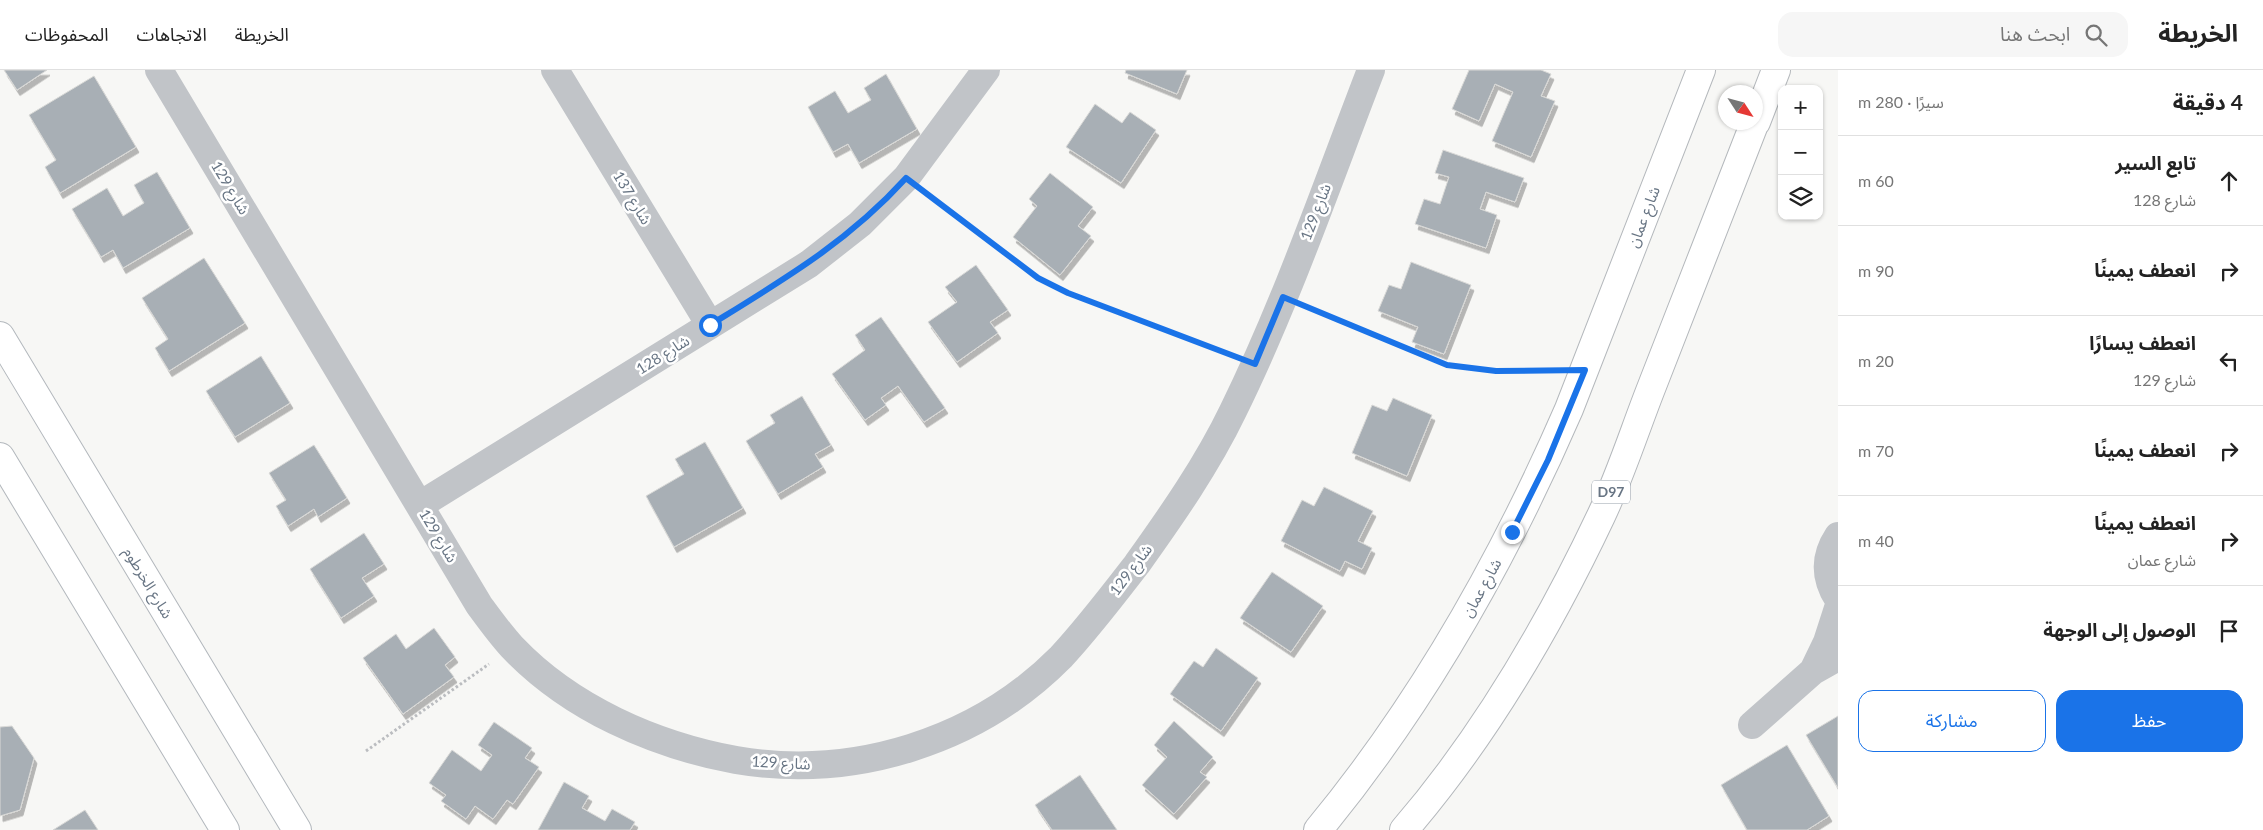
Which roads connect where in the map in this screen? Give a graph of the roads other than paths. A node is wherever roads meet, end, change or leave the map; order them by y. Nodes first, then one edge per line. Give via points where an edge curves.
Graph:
1 (159, 70) edge
2 (555, 70) edge
3 (1371, 70) edge
4 (1701, 70) edge
5 (1776, 70) edge
6 (980, 72) edge
7 (1763, 102) edge
8 (1752, 130) edge
9 (710, 325) junction
10 (0, 336) edge
11 (0, 457) edge
12 (420, 505) junction
13 (1838, 536) edge
14 (1838, 599) edge
15 (1838, 608) edge
16 (1838, 657) edge
17 (1813, 671) junction
18 (1752, 725) dead end
19 (225, 830) edge
20 (297, 830) edge
21 (1318, 830) edge
22 (1404, 830) edge

1 - 12 street, شارع 129
2 - 9 street, شارع 137
3 - 12 street, شارع 129 via 1255,364 1232,415 1200,472 1145,552 1060,657 1008,700 967,726 931,742 876,758 824,764 753,763 671,744 599,713 569,695 512,648 479,605
4 - 21 main road, شارع عمان via 1585,370 1548,460 1512,532 1473,605 1400,722 1358,782
5 - 7 main road, D97
6 - 9 street, شارع 128 via 906,178 883,204 809,264
8 - 22 main road, D97 via 1602,514 1571,577 1501,699
9 - 12 street, شارع 128
10 - 20 main road, شارع الخرطوم
11 - 19 main road
13 - 14 street via 1832,544 1827,574
15 - 17 street
16 - 17 street
17 - 18 street

